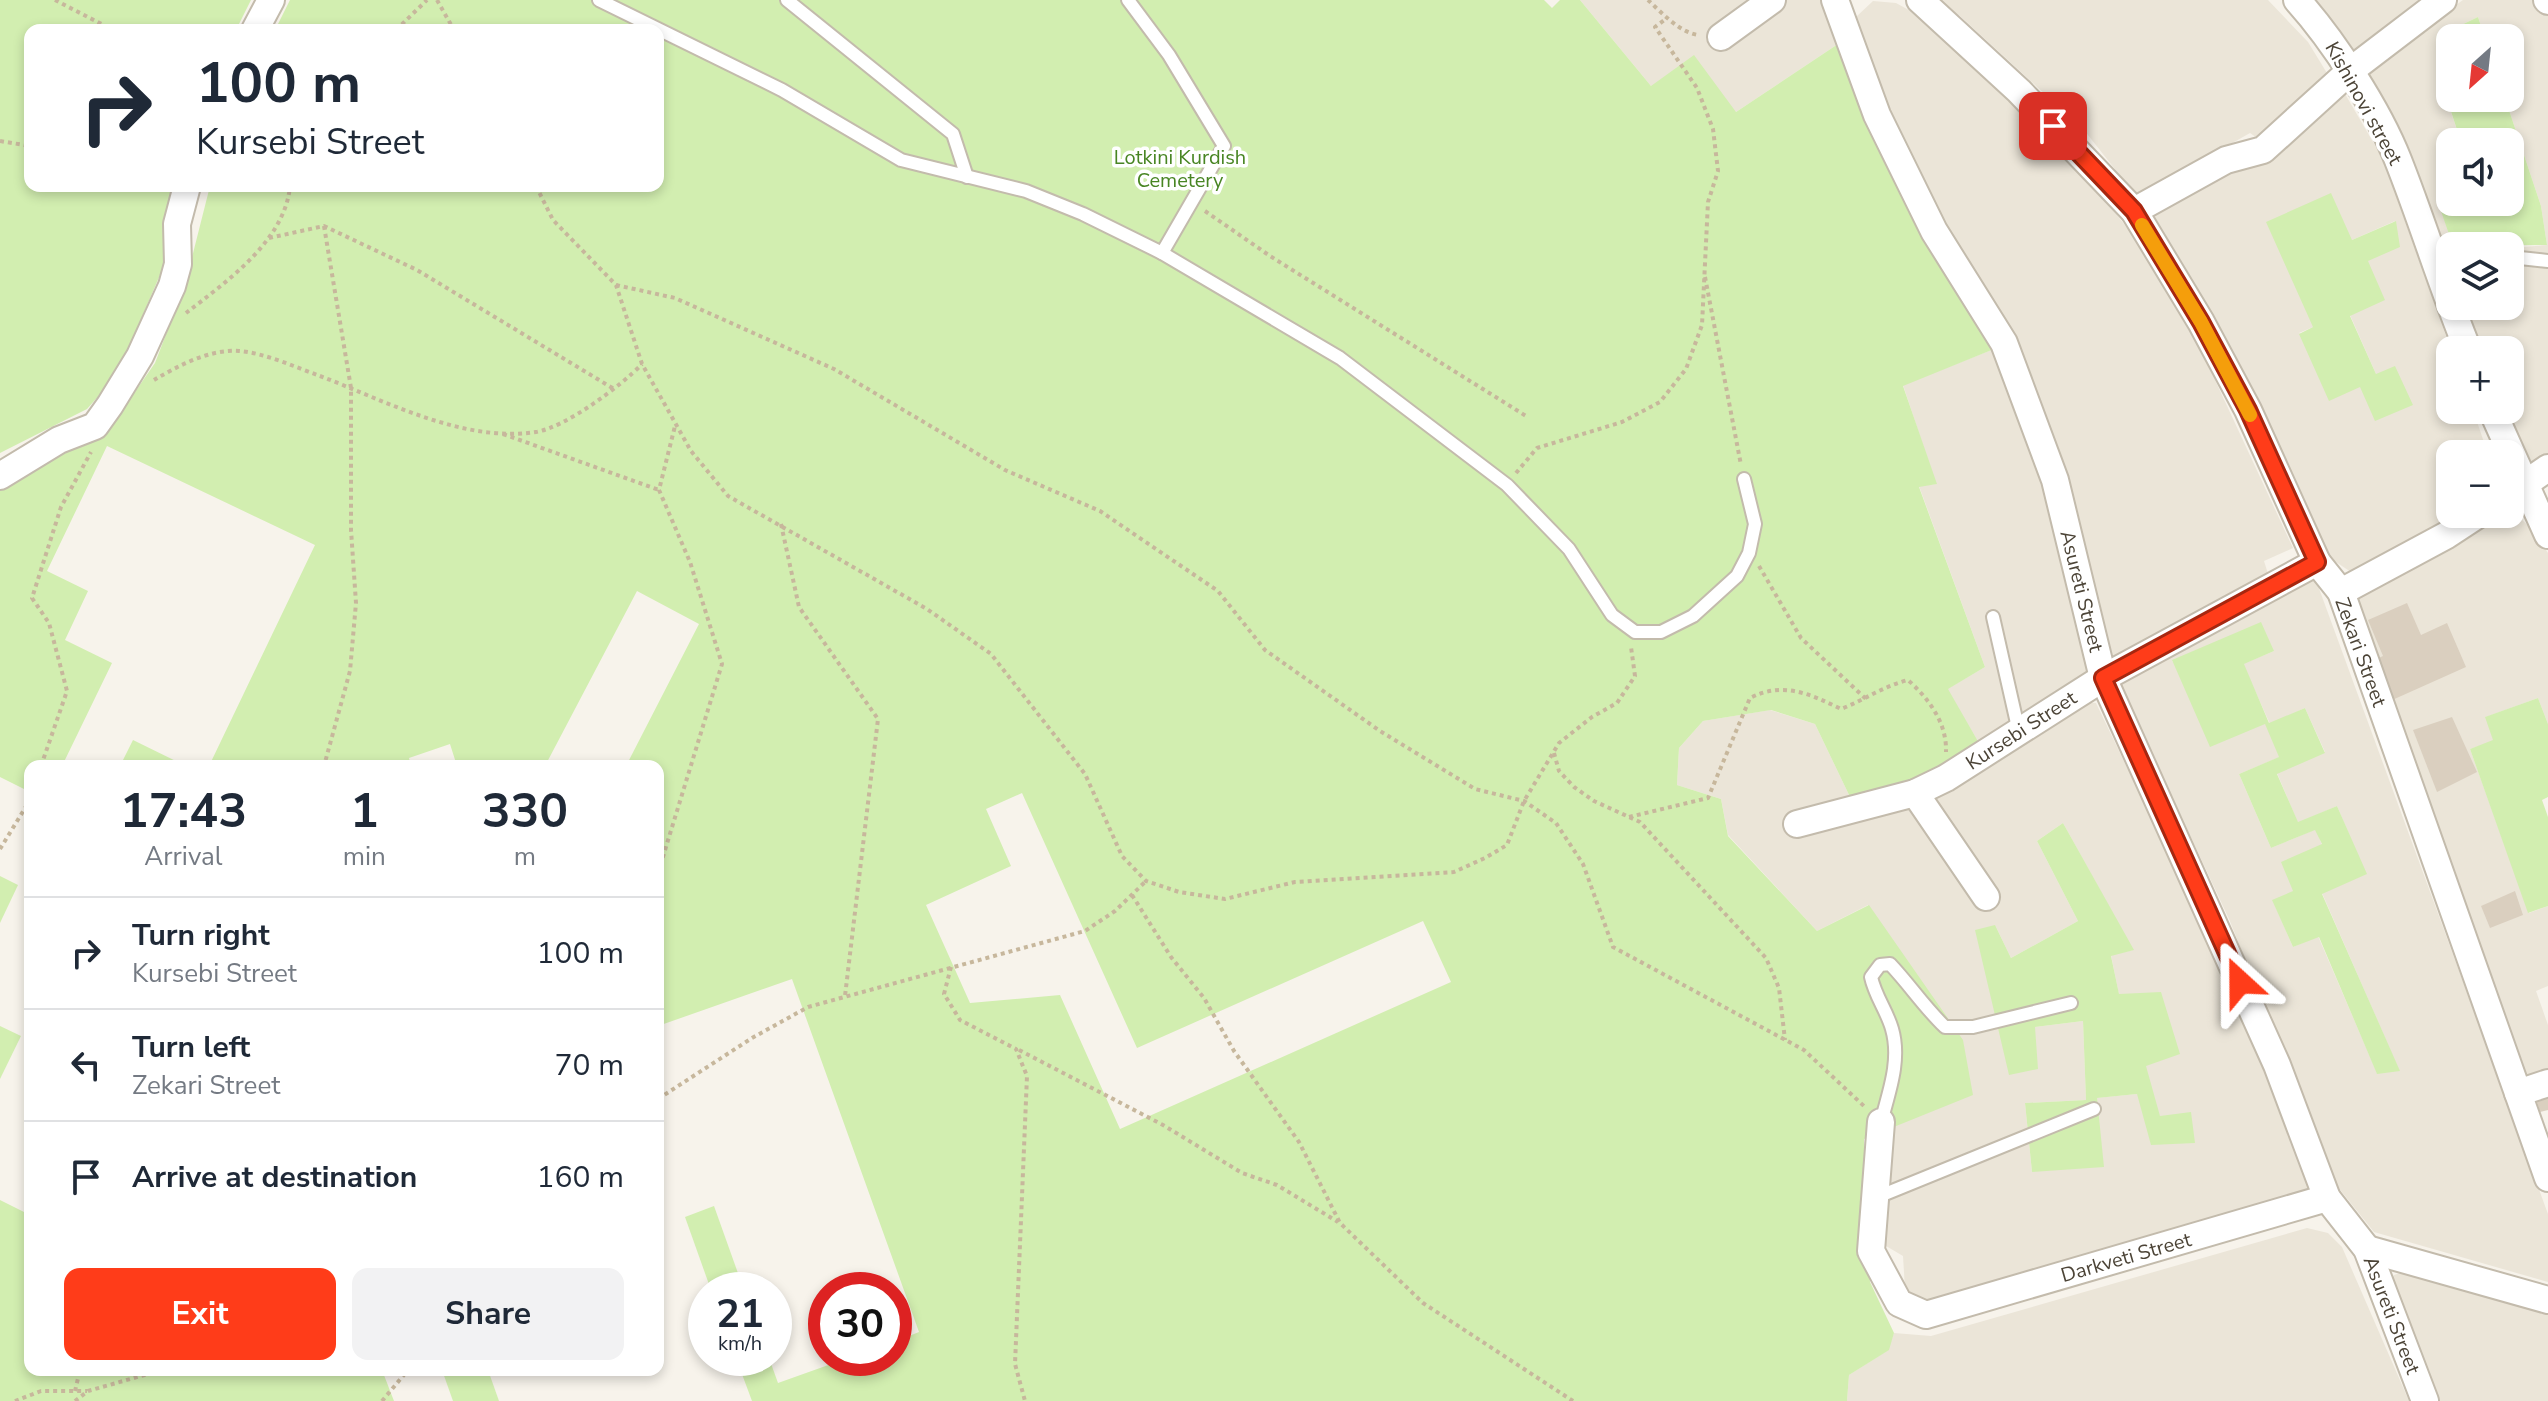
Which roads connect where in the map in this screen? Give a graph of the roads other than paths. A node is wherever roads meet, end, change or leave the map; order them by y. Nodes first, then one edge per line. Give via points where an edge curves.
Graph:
1 (271, 0) edge
2 (599, 0) edge
3 (787, 0) edge
4 (1128, 0) edge
5 (1772, 0) edge
6 (1835, 0) edge
7 (1920, 0) edge
8 (2297, 0) edge
9 (2443, 0) edge
10 (258, 24) edge
11 (648, 24) edge
12 (664, 32) edge
13 (1721, 37) road end
14 (2350, 71) junction
15 (967, 177) junction
16 (185, 192) edge
17 (2134, 211) junction
18 (1162, 253) junction
19 (2524, 258) edge
20 (2548, 261) edge
21 (2462, 336) edge
22 (2548, 468) edge
23 (0, 476) edge
24 (1744, 479) road end
25 (2524, 485) edge
26 (2524, 500) edge
27 (2458, 528) edge
28 (2548, 535) edge
29 (2317, 562) junction
30 (2341, 592) junction
31 (1993, 617) dead end
32 (2103, 678) junction
33 (2019, 732) junction
34 (1915, 793) junction
35 (1797, 824) dead end
36 (1986, 897) dead end
37 (2071, 1003) dead end
38 (2548, 1083) edge
39 (2518, 1093) junction
40 (2094, 1109) dead end
41 (1881, 1122) joint
42 (2548, 1178) edge
43 (1875, 1198) junction
44 (2327, 1198) junction
45 (2367, 1249) junction
46 (2548, 1300) edge
47 (2425, 1401) edge

1 - 10 street
2 - 11 lane
3 - 15 lane via 953,134
4 - 18 lane via 1169,55 1224,146
5 - 13 street
6 - 32 street, Asureti Street via 1877,115 1934,231 2004,343 2055,480
7 - 17 street, Zekari Street via 2019,91
8 - 14 street, Kishinovi street
9 - 14 street
12 - 15 lane via 782,90 901,160
14 - 17 street via 2263,150 2226,160
14 - 21 street, Kishinovi street via 2397,157
15 - 18 lane via 1026,191
16 - 23 street via 172,286 140,356 95,426 59,440
17 - 29 street, Zekari Street via 2241,398
18 - 24 lane via 1340,358 1507,485 1569,549 1612,615 1635,632 1661,632 1693,616 1737,576 1755,524
19 - 20 lane
22 - 25 street
26 - 28 street
27 - 30 street
29 - 30 street, Zekari Street
29 - 32 street, Kursebi Street
30 - 39 street, Zekari Street
31 - 33 lane
32 - 33 street, Kursebi Street
32 - 44 street, Asureti Street via 2277,1065
33 - 34 street, Kursebi Street
34 - 35 street, Kursebi Street
34 - 36 street
37 - 41 lane via 1973,1027 1945,1027 1890,964 1880,965 1871,977 1892,1029 1895,1070
38 - 39 street
39 - 42 street, Zekari Street
40 - 43 lane
41 - 43 street
43 - 44 street, Darkveti Street via 1871,1251 1899,1303 1926,1315
44 - 45 street, Asureti Street
45 - 46 street
45 - 47 street, Asureti Street

